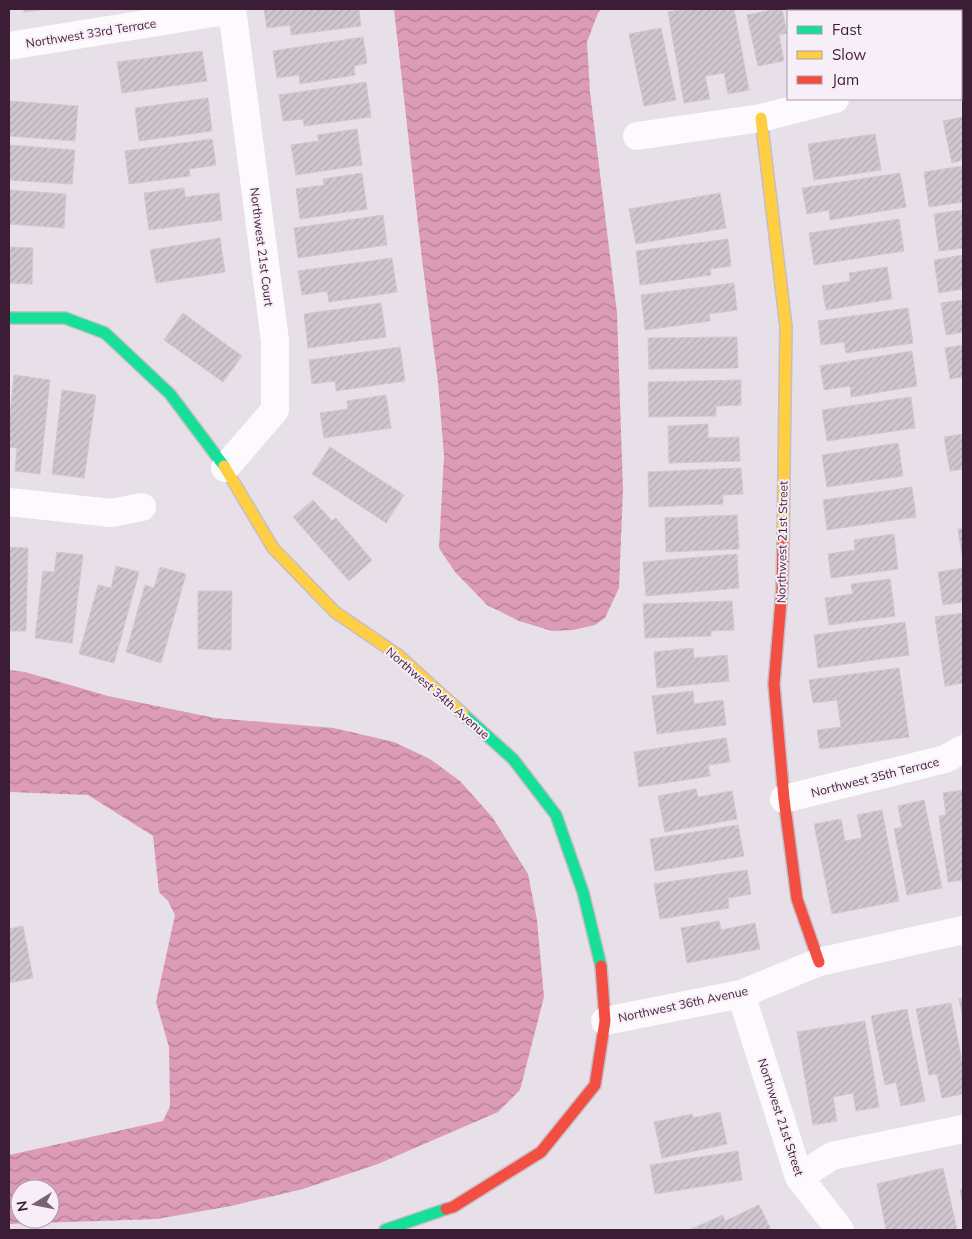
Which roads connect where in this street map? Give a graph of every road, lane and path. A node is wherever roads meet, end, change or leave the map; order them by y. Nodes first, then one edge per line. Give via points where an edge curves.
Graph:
1 (232, 9) edge
2 (9, 46) edge
3 (831, 100) edge
4 (761, 118) junction
5 (637, 136) dead end
6 (9, 318) edge
7 (225, 468) junction
8 (9, 502) edge
9 (142, 507) dead end
10 (963, 750) edge
11 (784, 799) junction
12 (963, 930) edge
13 (819, 962) junction
14 (741, 994) junction
15 (605, 1021) junction
16 (963, 1129) edge
17 (798, 1177) junction
18 (385, 1230) edge
19 (840, 1230) edge

1 - 2 street, Northwest 33rd Terrace
1 - 7 street, Northwest 21st Court via 274,341 275,410
3 - 4 street
4 - 5 street
4 - 11 street, Northwest 21st Street via 786,327 782,589 774,684
6 - 7 street, Northwest 34th Avenue via 65,318 105,334 170,394
7 - 15 street, Northwest 34th Avenue via 273,548 335,612 398,655 513,759 556,816 583,892 602,971
8 - 9 street via 111,514
10 - 11 street, Northwest 35th Terrace via 945,759
11 - 13 street, Northwest 21st Street via 797,899
12 - 13 street, Northwest 36th Avenue
13 - 14 street, Northwest 36th Avenue
14 - 15 street, Northwest 36th Avenue
14 - 17 street, Northwest 21st Street
15 - 18 street via 595,1085 541,1152 453,1207
16 - 17 street via 832,1156
17 - 19 street, Northwest 21st Street

